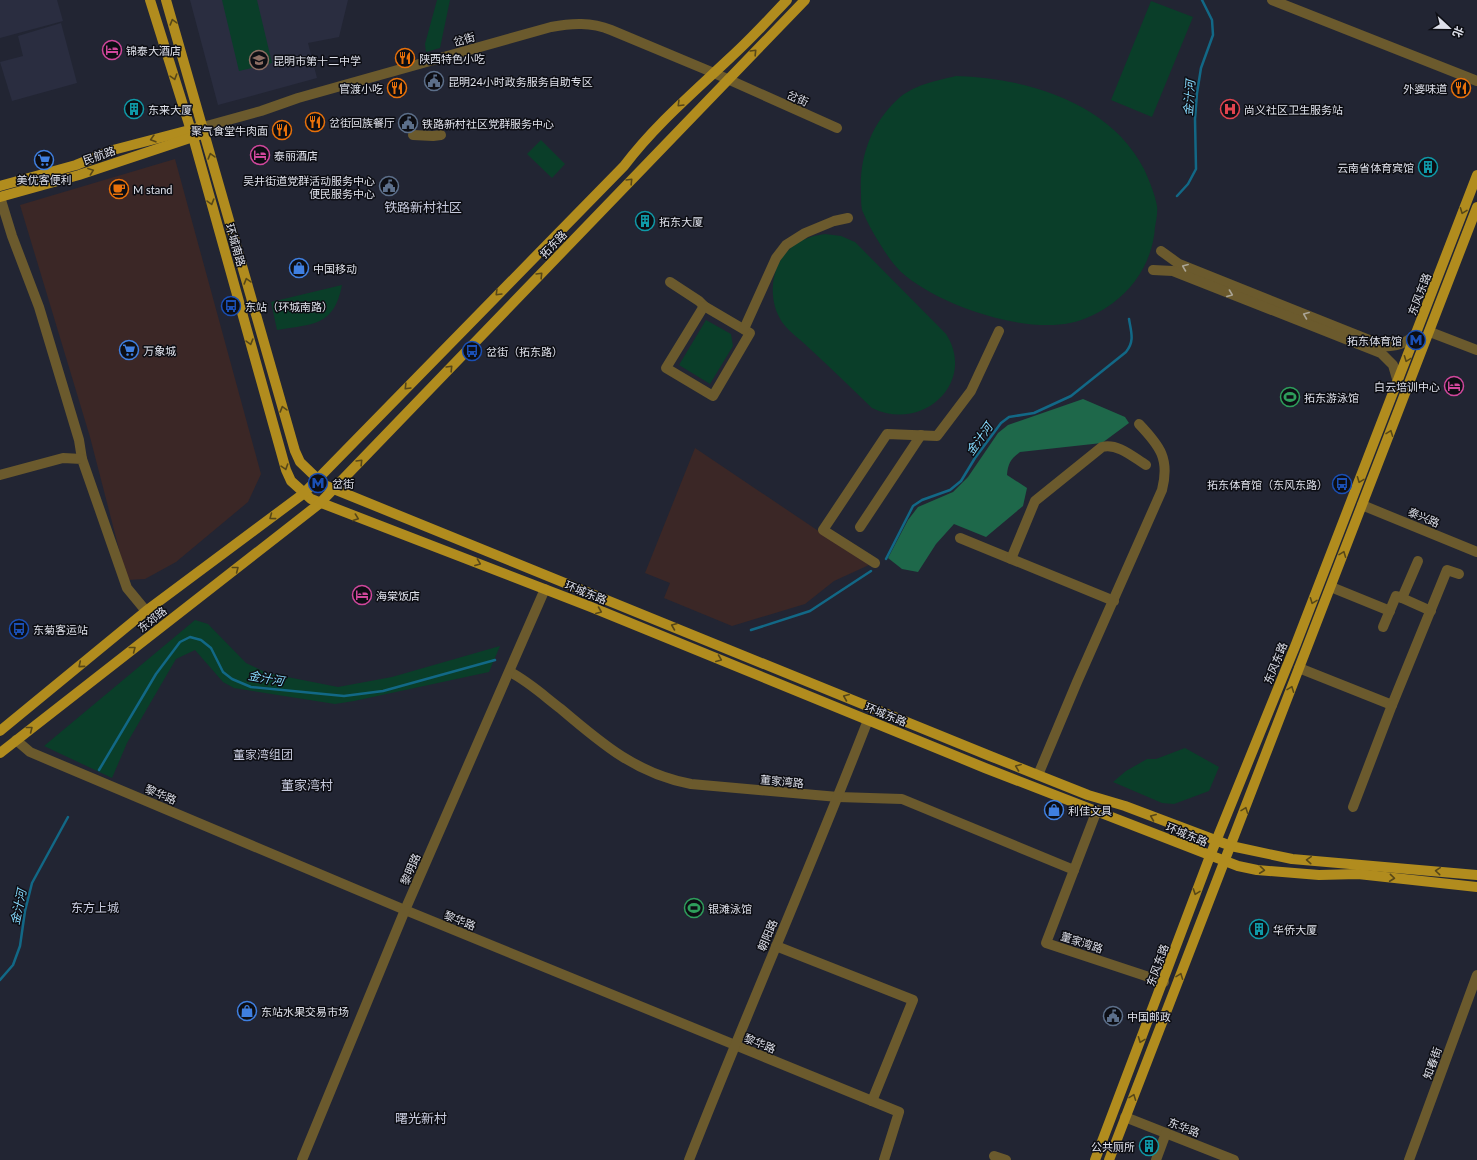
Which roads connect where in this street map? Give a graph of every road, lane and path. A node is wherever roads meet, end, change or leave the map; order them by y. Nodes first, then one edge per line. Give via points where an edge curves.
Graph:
1 (150, 0) edge
2 (166, 0) edge
3 (787, 0) edge
4 (805, 0) edge
5 (1272, 0) edge
6 (711, 75) junction
7 (727, 80) junction
8 (1477, 81) edge
9 (837, 128) dead end
10 (204, 130) junction
11 (192, 133) junction
12 (440, 134) dead end
13 (413, 135) dead end
14 (1477, 175) edge
15 (0, 186) edge
16 (0, 197) edge
17 (1477, 207) edge
18 (848, 218) dead end
19 (1161, 251) dead end
20 (1153, 270) dead end
21 (670, 282) dead end
22 (704, 306) junction
23 (1422, 318) junction
24 (1431, 327) junction
25 (744, 329) junction
26 (1418, 330) junction
27 (999, 331) dead end
28 (1477, 350) edge
29 (1398, 382) junction
30 (1139, 424) dead end
31 (921, 435) junction
32 (82, 459) junction
33 (1146, 465) dead end
34 (0, 475) edge
35 (318, 480) junction
36 (333, 490) junction
37 (303, 494) junction
38 (319, 504) junction
39 (1362, 504) junction
40 (860, 527) dead end
41 (960, 538) dead end
42 (1477, 552) edge
43 (1011, 559) junction
44 (1418, 561) dead end
45 (875, 563) dead end
46 (1459, 574) dead end
47 (1330, 587) junction
48 (545, 589) junction
49 (1402, 598) junction
50 (1114, 601) junction
51 (146, 611) junction
52 (1390, 611) junction
53 (1430, 611) junction
54 (1383, 627) dead end
55 (1299, 668) junction
56 (510, 672) junction
57 (1392, 706) junction
58 (868, 720) junction
59 (0, 731) edge
60 (16, 740) junction
61 (0, 753) edge
62 (1038, 775) junction
63 (838, 797) junction
64 (1353, 807) dead end
65 (1097, 810) junction
66 (1215, 842) junction
67 (1231, 846) junction
68 (1210, 856) junction
69 (1224, 861) junction
70 (1074, 870) junction
71 (1477, 875) edge
72 (1477, 887) edge
73 (405, 910) junction
74 (776, 946) junction
75 (1477, 975) edge
76 (1164, 982) junction
77 (734, 1045) junction
78 (872, 1101) junction
79 (1125, 1117) junction
80 (1166, 1133) junction
81 (994, 1156) dead end
82 (302, 1160) edge
83 (689, 1160) edge
84 (884, 1160) edge
85 (1006, 1160) edge
86 (1095, 1160) edge
87 (1109, 1160) edge
88 (1156, 1160) edge
89 (1234, 1160) edge
90 (1409, 1160) edge

1 -> 11 main road, 环城南路
10 -> 2 main road, 环城南路
3 - 6 main road, 拓东路
7 -> 4 main road, 拓东路
5 - 8 street
6 - 7 street, 岔街
6 - 10 street, 岔街 via 606,28 565,24 298,98
6 -> 35 main road, 拓东路
7 - 9 street, 岔街
36 -> 7 main road, 拓东路
10 - 11 main road, 民航路
35 -> 10 main road, 环城南路 via 300,462 295,451
11 -> 15 main road, 民航路 via 113,150 76,165
16 -> 11 main road, 民航路 via 79,175
11 -> 37 main road, 环城南路 via 286,470 291,481
12 - 13 street
14 -> 23 main road, 东风东路
16 - 32 street via 39,307
17 - 24 main road, 东风东路
18 - 25 street via 834,220 786,245 776,258
26 -> 19 street via 1402,343 1384,346 1179,264
20 -> 29 street via 1173,271 1381,353 1393,365
21 - 22 street
22 - 25 street
22 - 25 street via 666,368 713,396 750,333
23 - 24 main road via 1423,322
23 - 26 main road, 东风东路
24 - 28 street
39 -> 24 main road, 东风东路
26 -> 29 main road, 东风东路
27 - 31 street via 971,391 937,436
29 -> 66 main road, 东风东路 via 1296,644
30 - 50 street via 1156,442 1161,452 1166,477
31 - 40 street
31 - 45 street via 887,434 823,530
32 - 34 street via 63,458
32 - 51 street via 127,588
33 - 43 street via 1117,447 1102,447 1035,501
35 - 36 main road, 环城东路
35 - 37 main road, 拓东路
36 - 38 main road, 拓东路
62 -> 36 main road, 环城东路
37 - 38 main road, 环城东路
37 -> 51 main road, 东郊路
38 -> 48 main road, 环城东路
60 -> 38 main road, 东郊路
39 - 42 street, 泰兴路
47 -> 39 main road, 东风东路
41 - 43 street
43 - 50 street
44 - 49 street
46 - 53 street via 1448,570
47 - 52 street
47 - 55 main road, 东风东路
48 - 56 street, 黎明路
48 -> 58 main road, 环城东路
49 - 52 street via 1396,596
49 - 53 street
50 - 62 street
51 -> 59 main road, 东郊路
52 - 54 street
53 - 57 street
55 - 57 street
67 -> 55 main road, 东风东路
56 - 63 street, 董家湾路 via 527,681 600,742 648,772 691,784
56 - 73 street, 黎明路
57 - 64 street
58 - 63 street, 朝阳路
58 - 65 main road, 环城东路
60 - 61 main road, 东郊路
60 - 73 street, 黎华路 via 30,752
66 -> 62 main road, 环城东路
63 - 70 street, 董家湾路 via 902,799 912,802
63 - 74 street, 朝阳路
65 - 68 main road, 环城东路
65 - 70 street, 董家湾路
66 - 67 main road, 环城东路
66 - 68 main road, 东风东路
67 - 69 main road, 东风东路
71 -> 67 main road, 环城东路 via 1292,859
68 - 69 main road, 环城东路
68 -> 76 main road, 东风东路
69 -> 72 main road, 环城东路 via 1257,870 1319,875 1358,874
79 -> 69 main road, 东风东路
70 - 76 street, 董家湾路 via 1046,943
73 - 77 street, 黎华路
73 - 82 street, 黎明路
74 - 77 street, 朝阳路
74 - 78 street via 913,1000
75 - 90 street, 知春街
76 -> 86 main road, 东风东路
77 - 78 street, 黎华路
77 - 83 street, 朝阳路
78 - 84 street, 黎华路 via 899,1112
79 - 80 street, 东华路
79 - 87 main road, 东风东路
80 - 88 street
80 - 89 street, 东华路
81 - 85 street

